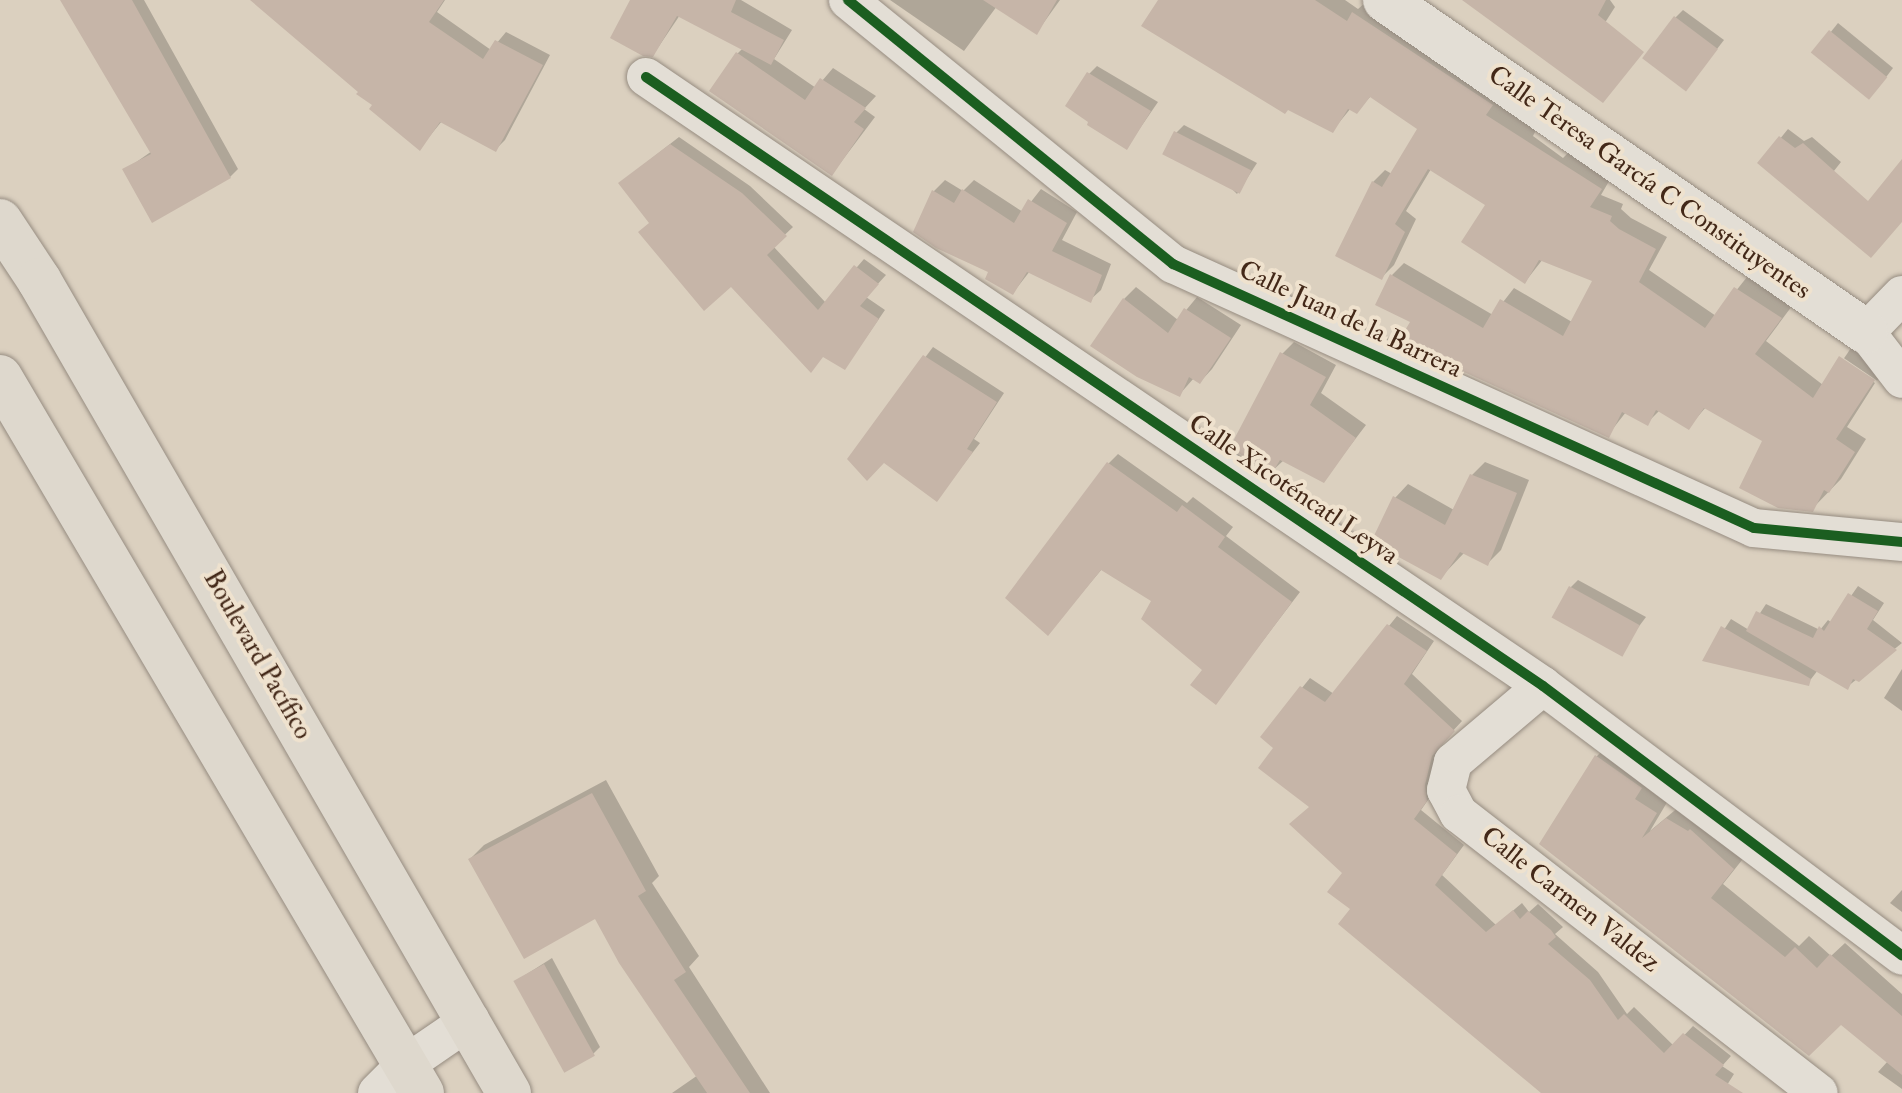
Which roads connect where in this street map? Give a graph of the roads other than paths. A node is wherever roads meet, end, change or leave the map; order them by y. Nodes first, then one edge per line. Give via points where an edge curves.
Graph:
1 (848, 0) edge
2 (1385, 0) edge
3 (646, 77) dead end
4 (0, 221) edge
5 (1902, 295) edge
6 (1866, 332) junction
7 (0, 377) edge
8 (1902, 379) edge
9 (1902, 542) edge
10 (1543, 686) junction
11 (1902, 956) edge
12 (470, 1020) junction
13 (402, 1083) edge
14 (509, 1093) edge
15 (1819, 1093) edge

1 - 9 street, Calle Juan de la Barrera via 1173,264 1754,528
2 - 6 street, Calle Teresa García C Constituyentes
3 - 10 street, Calle Xicoténcatl Leyva
4 - 12 main road, Boulevard Pacífico
5 - 6 street
6 - 8 street, Calle Teresa García C Constituyentes
7 - 13 main road
10 - 11 street, Calle Xicoténcatl Leyva
10 - 15 street, Calle Carmen Valdez via 1453,762 1446,790 1459,814
12 - 13 street
12 - 14 main road, Boulevard Pacífico

